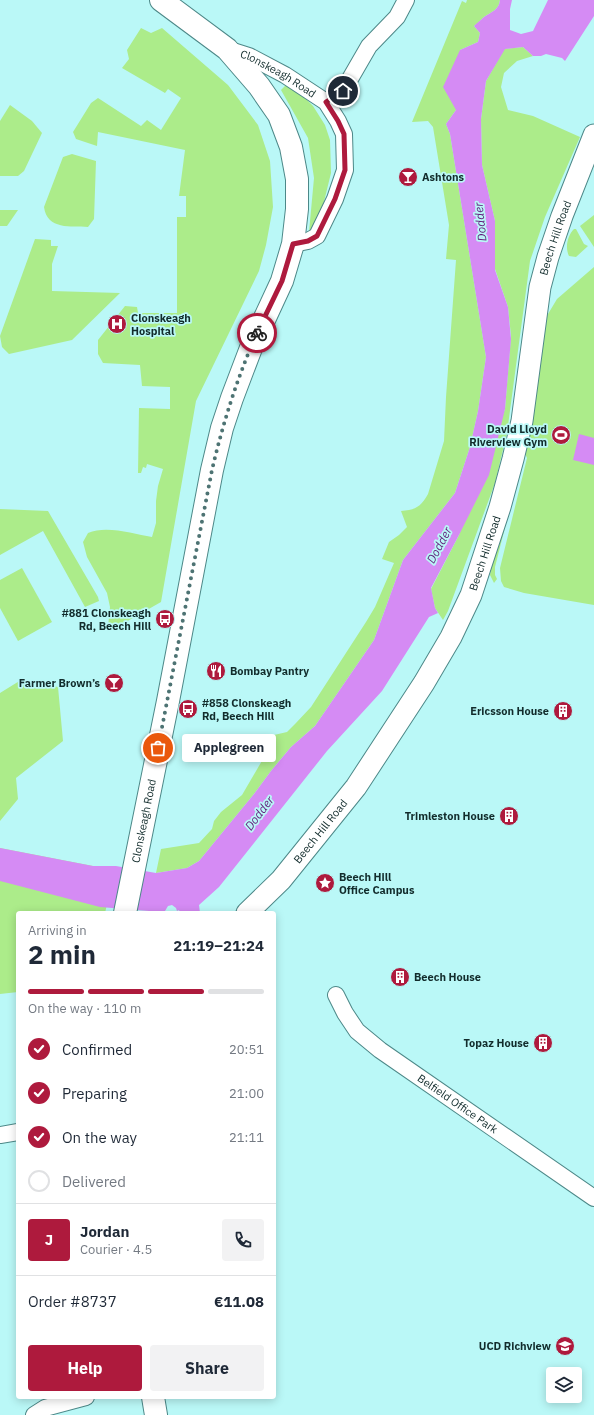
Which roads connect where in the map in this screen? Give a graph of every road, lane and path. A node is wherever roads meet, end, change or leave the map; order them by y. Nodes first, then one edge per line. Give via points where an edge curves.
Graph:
1 (161, 0) edge
2 (406, 0) edge
3 (227, 49) junction
4 (326, 102) junction
5 (594, 135) edge
6 (293, 244) junction
7 (125, 911) edge
8 (249, 911) edge
9 (336, 995) dead end
10 (16, 1132) edge
11 (0, 1135) edge
12 (594, 1198) edge
13 (79, 1399) edge
14 (153, 1399) edge
15 (34, 1415) edge
16 (156, 1415) edge

1 - 3 main road, Clonskeagh Road
2 - 4 street via 397,17 369,46 343,91
3 - 4 street, Clonskeagh Road via 249,56 285,75
3 - 6 main road, Clonskeagh Road via 259,86 279,115 291,147 297,179
4 - 6 street, Clonskeagh Road via 344,134 345,170 335,199 317,236
5 - 8 street, Beech Hill Road via 548,257 540,287 522,421 500,507 471,594 424,683 356,786 281,880
6 - 7 main road, Clonskeagh Road via 282,281 251,348 222,428
9 - 12 street, Belfield Office Park via 357,1031 380,1050
10 - 11 street
13 - 15 street via 45,1408
14 - 16 main road

